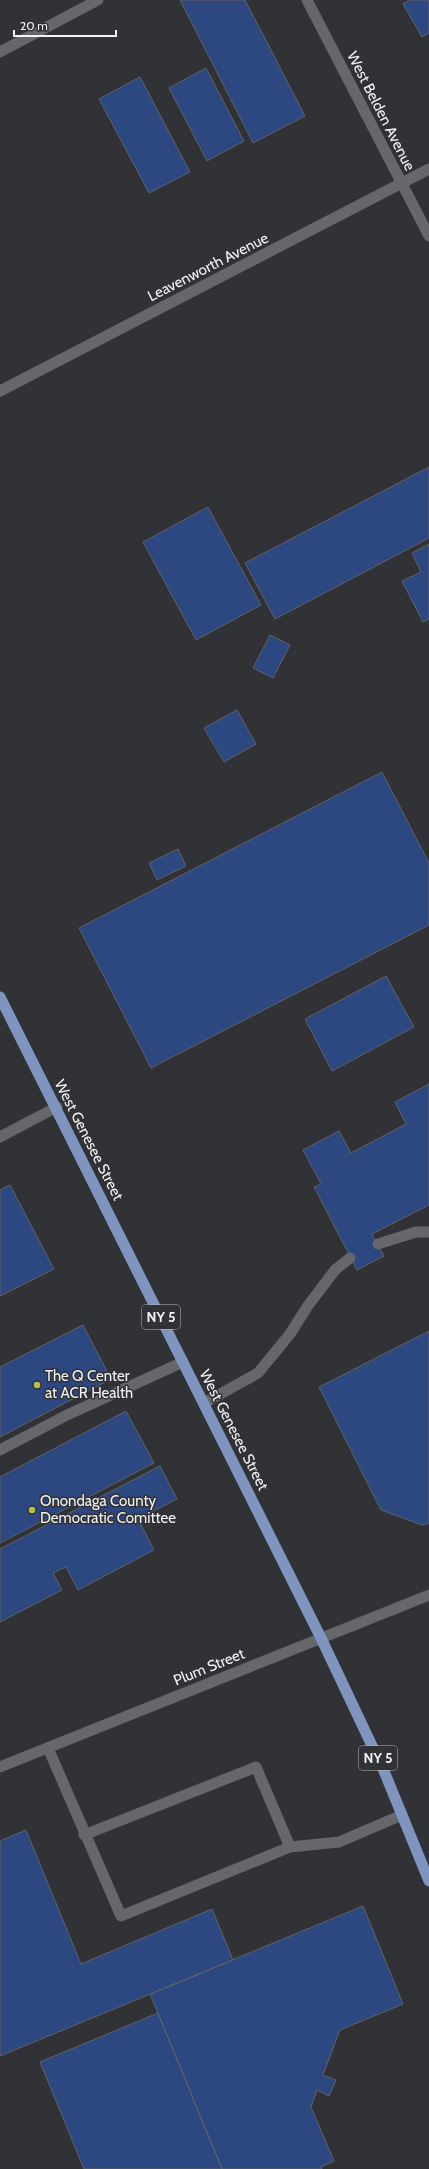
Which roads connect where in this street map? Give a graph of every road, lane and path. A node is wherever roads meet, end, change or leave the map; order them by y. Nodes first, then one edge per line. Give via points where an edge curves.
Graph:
1 (98, 0) edge
2 (307, 0) edge
3 (0, 52) edge
4 (429, 169) edge
5 (402, 184) junction
6 (429, 236) edge
7 (0, 391) edge
8 (0, 997) edge
9 (57, 1107) junction
10 (0, 1137) edge
11 (429, 1232) edge
12 (378, 1244) dead end
13 (350, 1258) dead end
14 (183, 1362) junction
15 (204, 1403) junction
16 (0, 1450) edge
17 (429, 1595) edge
18 (320, 1638) junction
19 (48, 1748) junction
20 (0, 1767) edge
21 (402, 1815) junction
22 (84, 1835) junction
23 (290, 1847) junction
24 (429, 1881) edge

1 - 3 street
2 - 5 street, West Belden Avenue
4 - 5 street, Leavenworth Avenue
5 - 6 street, West Belden Avenue
5 - 7 street, Leavenworth Avenue
8 - 9 main road, West Genesee Street / NY 5
9 - 10 street
9 - 14 main road, West Genesee Street / NY 5
11 - 12 street via 416,1232
13 - 15 street via 335,1270 290,1334 258,1373
14 - 15 main road, West Genesee Street / NY 5
14 - 16 street via 67,1415
15 - 18 main road, West Genesee Street / NY 5
17 - 18 street, Plum Street
18 - 19 street, Plum Street
18 - 21 main road, West Genesee Street / NY 5 via 384,1771
19 - 20 street, Plum Street
19 - 22 street
21 - 23 street via 339,1842
21 - 24 main road, West Genesee Street / NY 5
22 - 23 street via 121,1916
22 - 23 street via 256,1767

